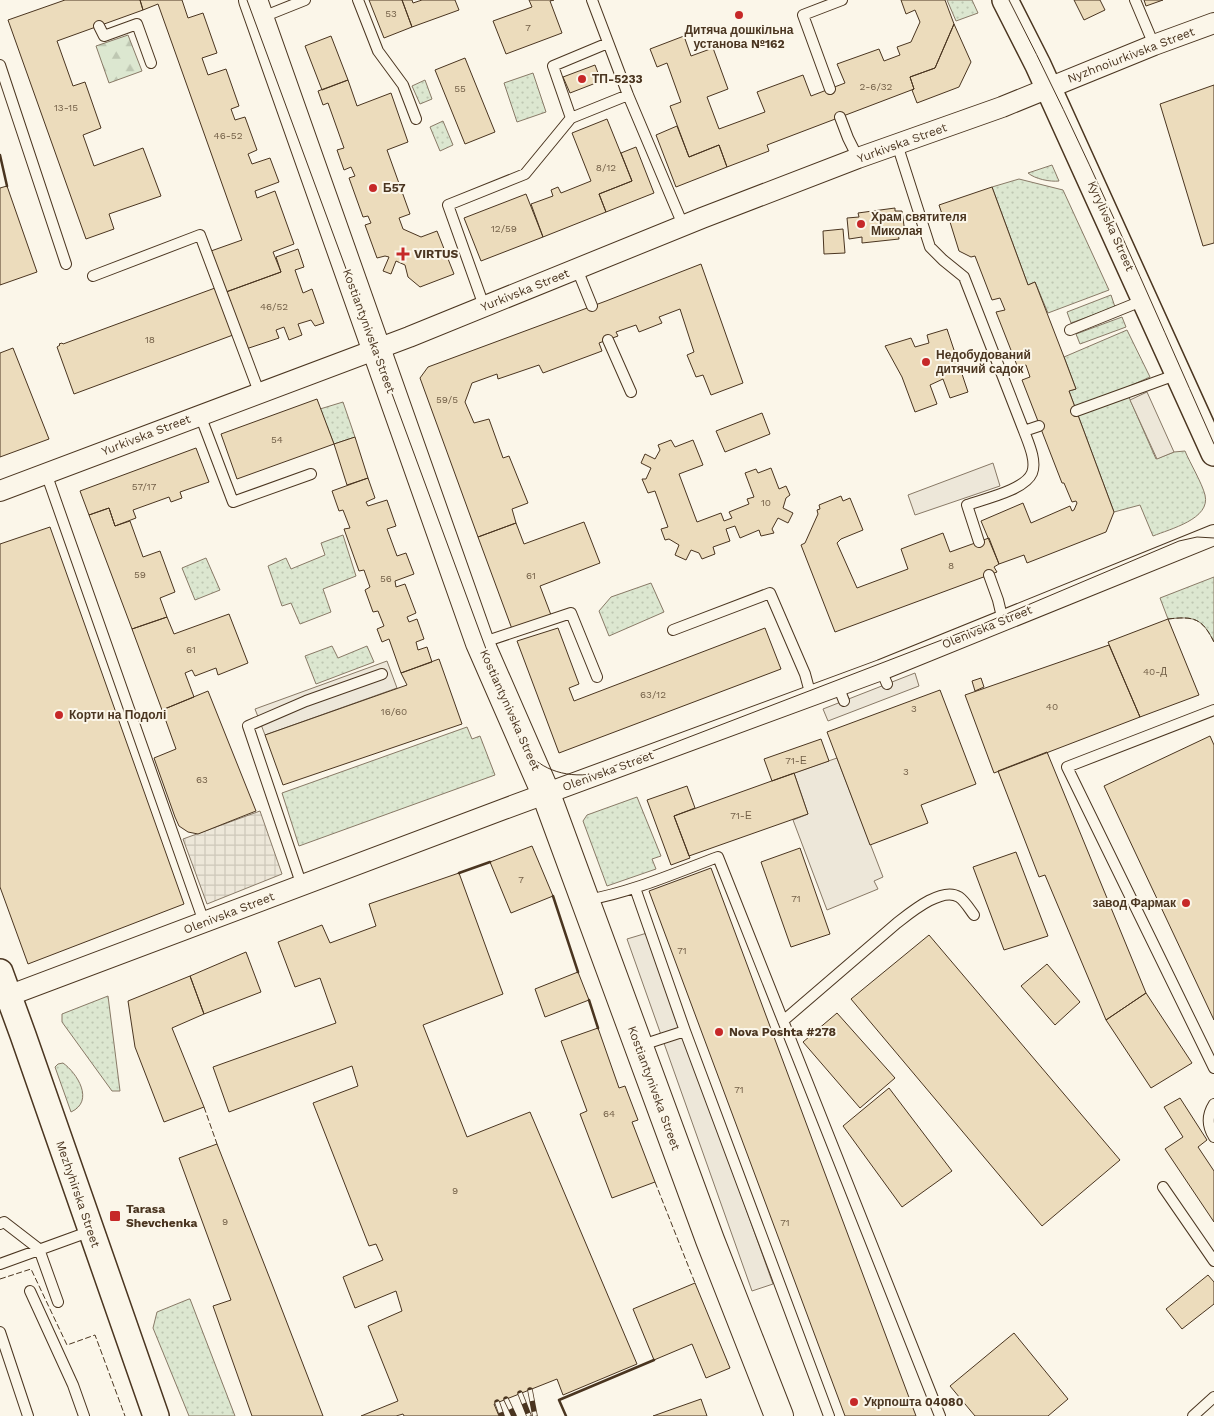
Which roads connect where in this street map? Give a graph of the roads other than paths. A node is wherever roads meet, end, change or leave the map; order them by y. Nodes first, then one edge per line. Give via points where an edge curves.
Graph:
1 (305, 0) edge
2 (358, 0) edge
3 (592, 0) edge
4 (842, 0) edge
5 (1005, 0) edge
6 (1135, 0) edge
7 (256, 9) edge
8 (1214, 23) edge
9 (99, 26) dead end
10 (608, 43) junction
11 (1154, 45) junction
12 (151, 63) dead end
13 (0, 65) edge
14 (1048, 88) junction
15 (830, 89) dead end
16 (628, 95) junction
17 (840, 117) dead end
18 (571, 118) junction
19 (416, 119) dead end
20 (897, 144) junction
21 (858, 158) junction
22 (683, 225) junction
23 (66, 264) dead end
24 (577, 269) junction
25 (93, 276) dead end
26 (1145, 300) junction
27 (484, 306) junction
28 (592, 306) dead end
29 (1070, 330) dead end
30 (608, 340) dead end
31 (375, 348) junction
32 (1179, 373) junction
33 (259, 392) junction
34 (631, 392) dead end
35 (1076, 411) dead end
36 (200, 415) junction
37 (1040, 426) dead end
38 (1024, 431) junction
39 (1214, 453) edge
40 (46, 473) junction
41 (310, 474) dead end
42 (0, 491) edge
43 (1214, 535) edge
44 (979, 542) dead end
45 (989, 575) dead end
46 (1003, 621) junction
47 (674, 630) dead end
48 (480, 643) junction
49 (382, 674) dead end
50 (597, 677) dead end
51 (811, 696) junction
52 (1214, 710) edge
53 (546, 794) junction
54 (302, 886) junction
55 (635, 888) junction
56 (586, 900) junction
57 (974, 915) dead end
58 (204, 922) junction
59 (0, 972) edge
60 (4, 998) edge
61 (783, 1021) junction
62 (685, 1030) junction
63 (639, 1047) junction
64 (1214, 1068) edge
65 (1214, 1104) edge
66 (1214, 1137) edge
67 (1163, 1187) dead end
68 (0, 1224) edge
69 (91, 1231) junction
70 (40, 1250) junction
71 (1214, 1261) edge
72 (0, 1264) edge
73 (30, 1291) dead end
74 (58, 1302) dead end
75 (0, 1332) edge
76 (1214, 1397) edge
77 (28, 1416) edge
78 (84, 1416) edge
79 (156, 1416) edge
80 (779, 1416) edge
81 (829, 1416) edge
82 (940, 1416) edge
83 (1193, 1416) edge

1 - 7 lane
2 - 19 lane via 378,51 403,85
3 - 10 lane
4 - 15 lane via 803,15
5 - 14 street, Kyrylivska Street
6 - 11 lane
7 - 31 main road, Kostiantynivska Street
8 - 11 street, Nyzhnoiurkivska Street
9 - 12 lane via 104,36 137,24
10 - 16 lane
10 - 18 lane via 553,66
11 - 14 street, Nyzhnoiurkivska Street
13 - 23 lane
14 - 20 street, Yurkivska Street
14 - 26 street, Kyrylivska Street
16 - 18 lane
16 - 22 lane
17 - 21 lane
18 - 27 lane via 525,174 448,205
20 - 21 street, Yurkivska Street
20 - 38 lane via 930,247 964,277
21 - 22 street, Yurkivska Street
22 - 24 street, Yurkivska Street
24 - 27 street, Yurkivska Street
24 - 28 lane
25 - 33 lane via 200,235
26 - 29 lane
26 - 32 street, Kyrylivska Street
27 - 31 street, Yurkivska Street
30 - 34 lane
31 - 33 street, Yurkivska Street
31 - 48 main road, Kostiantynivska Street
32 - 35 lane
32 - 39 street, Kyrylivska Street
33 - 36 street, Yurkivska Street
36 - 40 street, Yurkivska Street
36 - 41 lane via 233,502
37 - 38 lane
38 - 44 lane via 1033,460 1033,472 1015,488 967,506
40 - 42 street, Yurkivska Street
40 - 58 lane
43 - 46 street, Olenivska Street
45 - 46 lane
46 - 51 street, Olenivska Street via 884,677 841,693
47 - 51 lane via 770,593
48 - 50 lane via 571,613
48 - 53 main road, Kostiantynivska Street
49 - 54 lane via 248,726
51 - 53 street, Olenivska Street
52 - 64 lane via 1067,767
53 - 54 street, Olenivska Street
53 - 56 main road, Kostiantynivska Street
54 - 58 street, Olenivska Street
55 - 56 lane
55 - 61 lane via 718,858
55 - 62 lane
56 - 63 main road, Kostiantynivska Street
57 - 61 lane via 960,898 952,894 931,900 897,923
58 - 60 street, Olenivska Street
59 - 60 street, Mezhyhirska Street
60 - 69 street, Mezhyhirska Street
61 - 82 lane
62 - 63 lane
62 - 81 lane
63 - 80 main road, Kostiantynivska Street
65 - 66 lane via 1208,1119
67 - 71 lane
68 - 70 lane via 4,1222
69 - 70 lane
69 - 79 street, Mezhyhirska Street
70 - 72 lane
70 - 74 lane
73 - 78 lane
75 - 77 lane
76 - 83 lane

